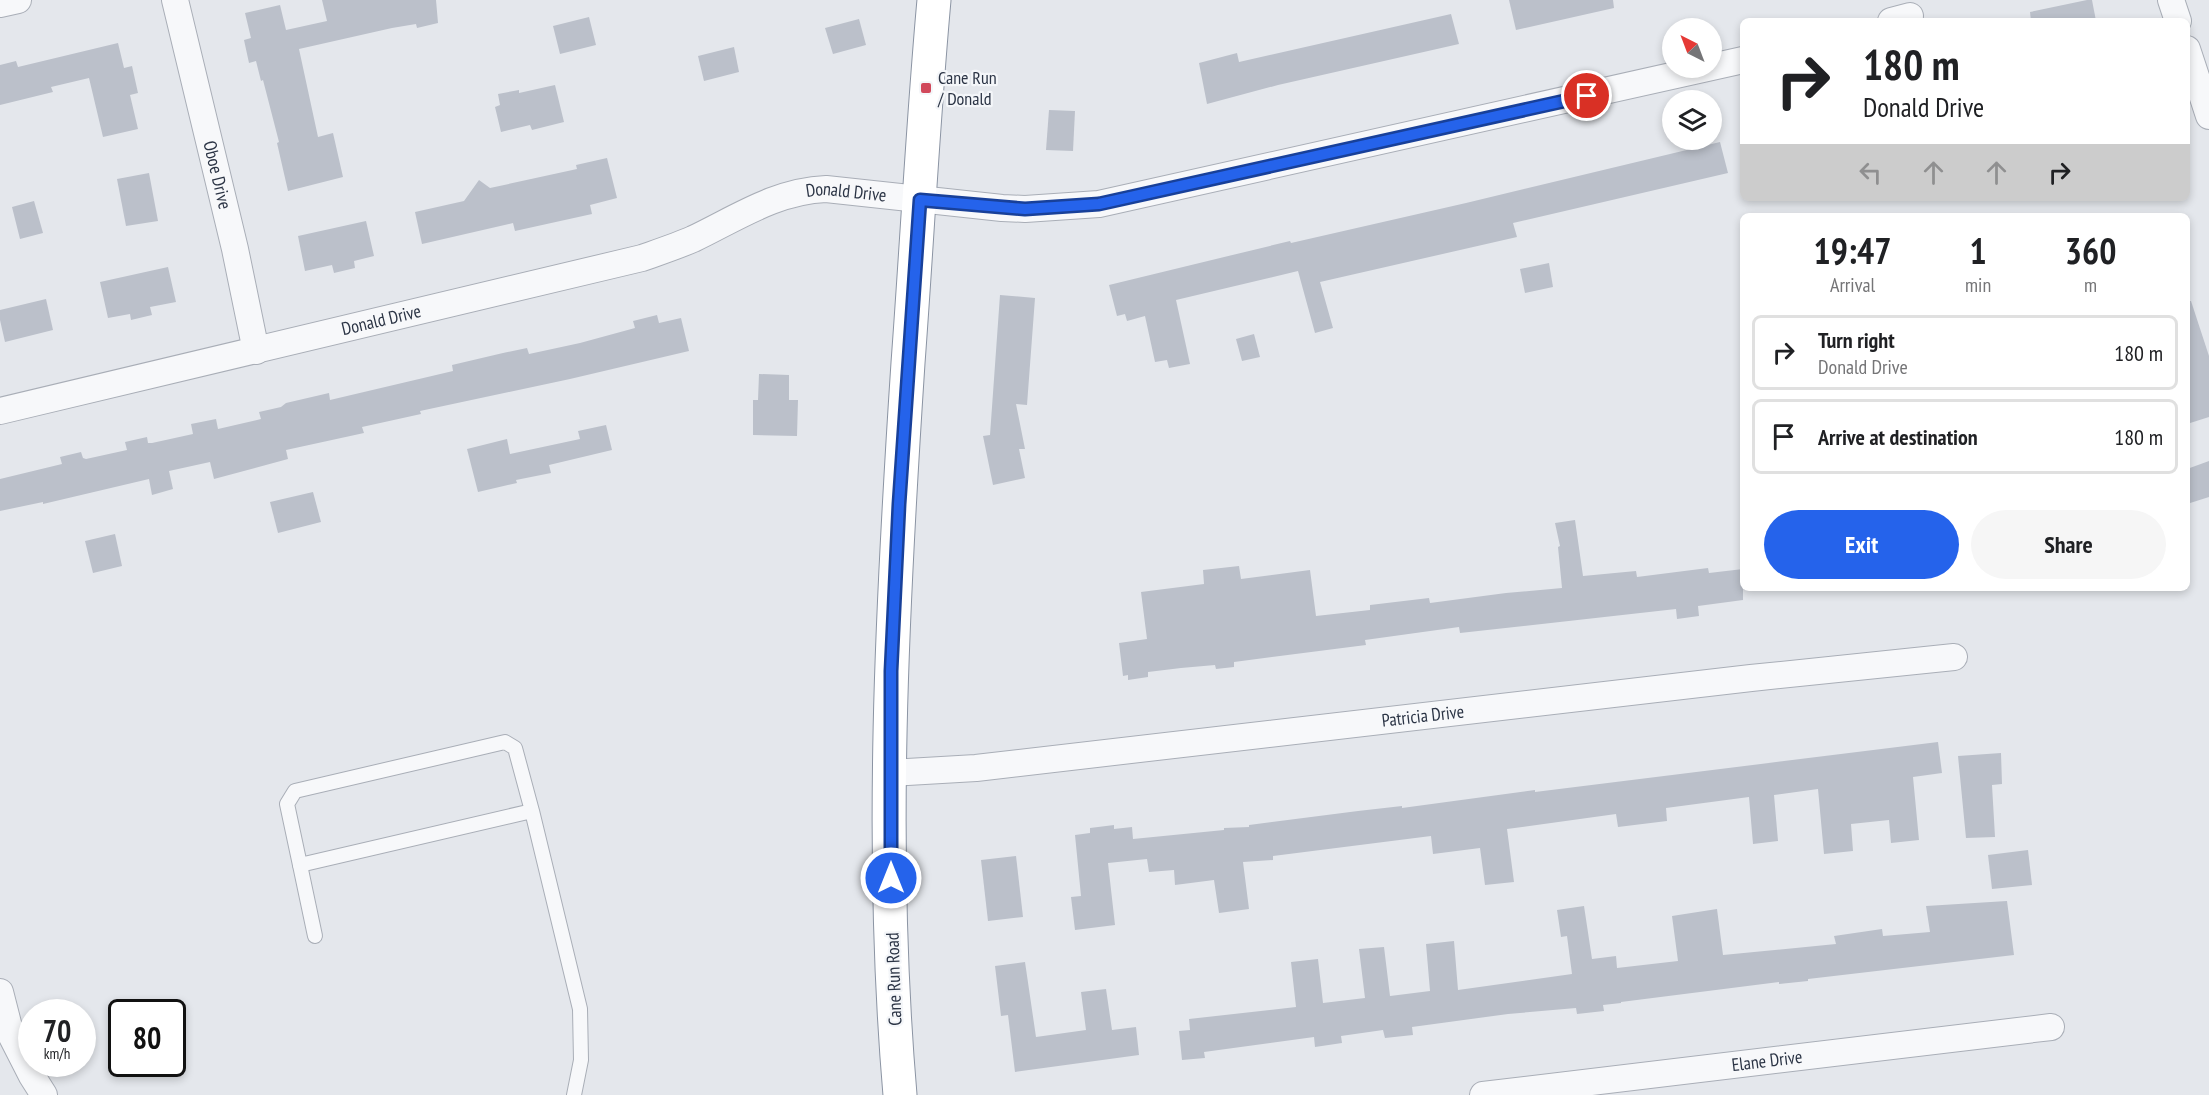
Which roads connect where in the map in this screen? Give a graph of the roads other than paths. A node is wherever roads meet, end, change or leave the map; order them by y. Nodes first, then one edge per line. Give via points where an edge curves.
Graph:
1 (18, 0) edge
2 (175, 0) edge
3 (934, 0) edge
4 (2171, 0) edge
5 (0, 4) edge
6 (2177, 18) edge
7 (2190, 58) edge
8 (1740, 61) edge
9 (2209, 116) edge
10 (920, 200) junction
11 (256, 351) junction
12 (0, 411) edge
13 (1954, 657) dead end
14 (890, 773) junction
15 (532, 811) junction
16 (300, 865) junction
17 (315, 936) dead end
18 (0, 992) edge
19 (2051, 1027) dead end
20 (44, 1095) edge
21 (574, 1095) edge
22 (900, 1095) edge
23 (1483, 1095) edge

1 - 5 street
2 - 11 street, Oboe Drive
3 - 10 highway, Cane Run Road
4 - 6 street
7 - 9 street
8 - 10 street, Donald Drive via 1099,204 1025,209
10 - 11 street, Donald Drive via 826,189 793,192 642,258
10 - 14 highway, Cane Run Road via 899,504
11 - 12 street, Donald Drive
13 - 14 street, Patricia Drive via 976,768
14 - 22 highway, Cane Run Road
15 - 16 lane
15 - 16 lane via 515,748 505,742 295,791 287,804
15 - 21 lane via 579,1009 581,1060
16 - 17 lane
18 - 20 street via 11,1035
19 - 23 street, Elane Drive

